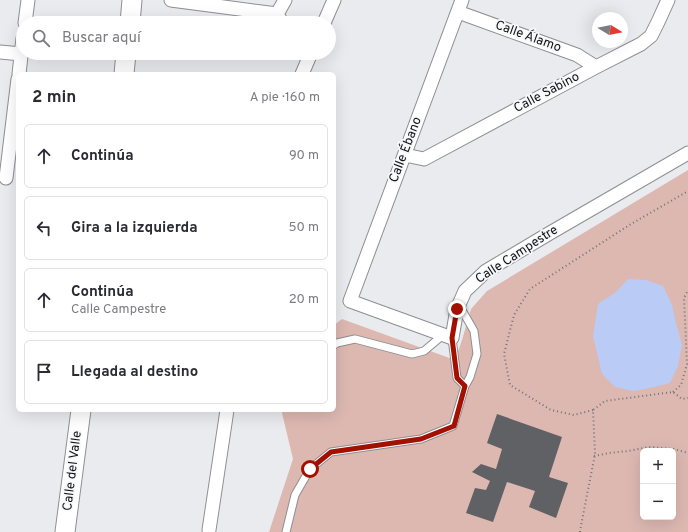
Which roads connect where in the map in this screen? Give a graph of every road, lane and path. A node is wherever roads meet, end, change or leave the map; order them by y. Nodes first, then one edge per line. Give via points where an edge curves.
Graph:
1 (28, 0) edge
2 (132, 0) edge
3 (172, 0) edge
4 (285, 0) edge
5 (334, 0) edge
6 (668, 0) edge
7 (460, 6) edge
8 (26, 16) edge
9 (131, 16) edge
10 (262, 16) edge
11 (280, 16) edge
12 (327, 16) edge
13 (0, 52) edge
14 (16, 54) edge
15 (20, 60) edge
16 (125, 60) edge
17 (596, 67) junction
18 (19, 72) edge
19 (124, 72) edge
20 (16, 99) edge
21 (688, 153) edge
22 (405, 155) junction
23 (8, 178) edge
24 (688, 191) edge
25 (688, 290) edge
26 (459, 305) junction
27 (448, 337) junction
28 (336, 344) edge
29 (465, 386) junction
30 (673, 392) junction
31 (688, 398) edge
32 (593, 410) junction
33 (81, 412) edge
34 (227, 412) edge
35 (688, 453) edge
36 (594, 456) junction
37 (209, 530) dead end
38 (65, 532) edge
39 (286, 532) edge
40 (580, 532) edge

1 - 8 street
2 - 9 street
3 - 10 street
4 - 11 street
5 - 12 street
6 - 17 street, Calle Sabino via 651,36 641,44
7 - 17 street, Calle Álamo via 577,55
7 - 22 street, Calle Ébano
13 - 14 street
15 - 18 street
16 - 19 street
17 - 22 street, Calle Sabino via 424,159
20 - 23 street
21 - 26 street, Calle Campestre via 486,271 465,291
22 - 27 street, Calle Ébano via 350,301
24 - 32 path via 631,224 530,289 514,315 504,354 510,385 551,410 574,415
25 - 30 path via 684,298 687,364 681,385
26 - 27 street, Calle Campestre
26 - 29 lane via 474,331 477,354
27 - 28 lane via 424,351 412,354 355,339
27 - 29 lane via 457,378
29 - 39 lane via 454,426 421,439 331,452 310,469 295,495
30 - 31 path via 682,399
30 - 32 path via 605,401
32 - 36 path
33 - 38 street, Calle del Valle
34 - 37 street
35 - 36 path via 649,447
36 - 40 path

